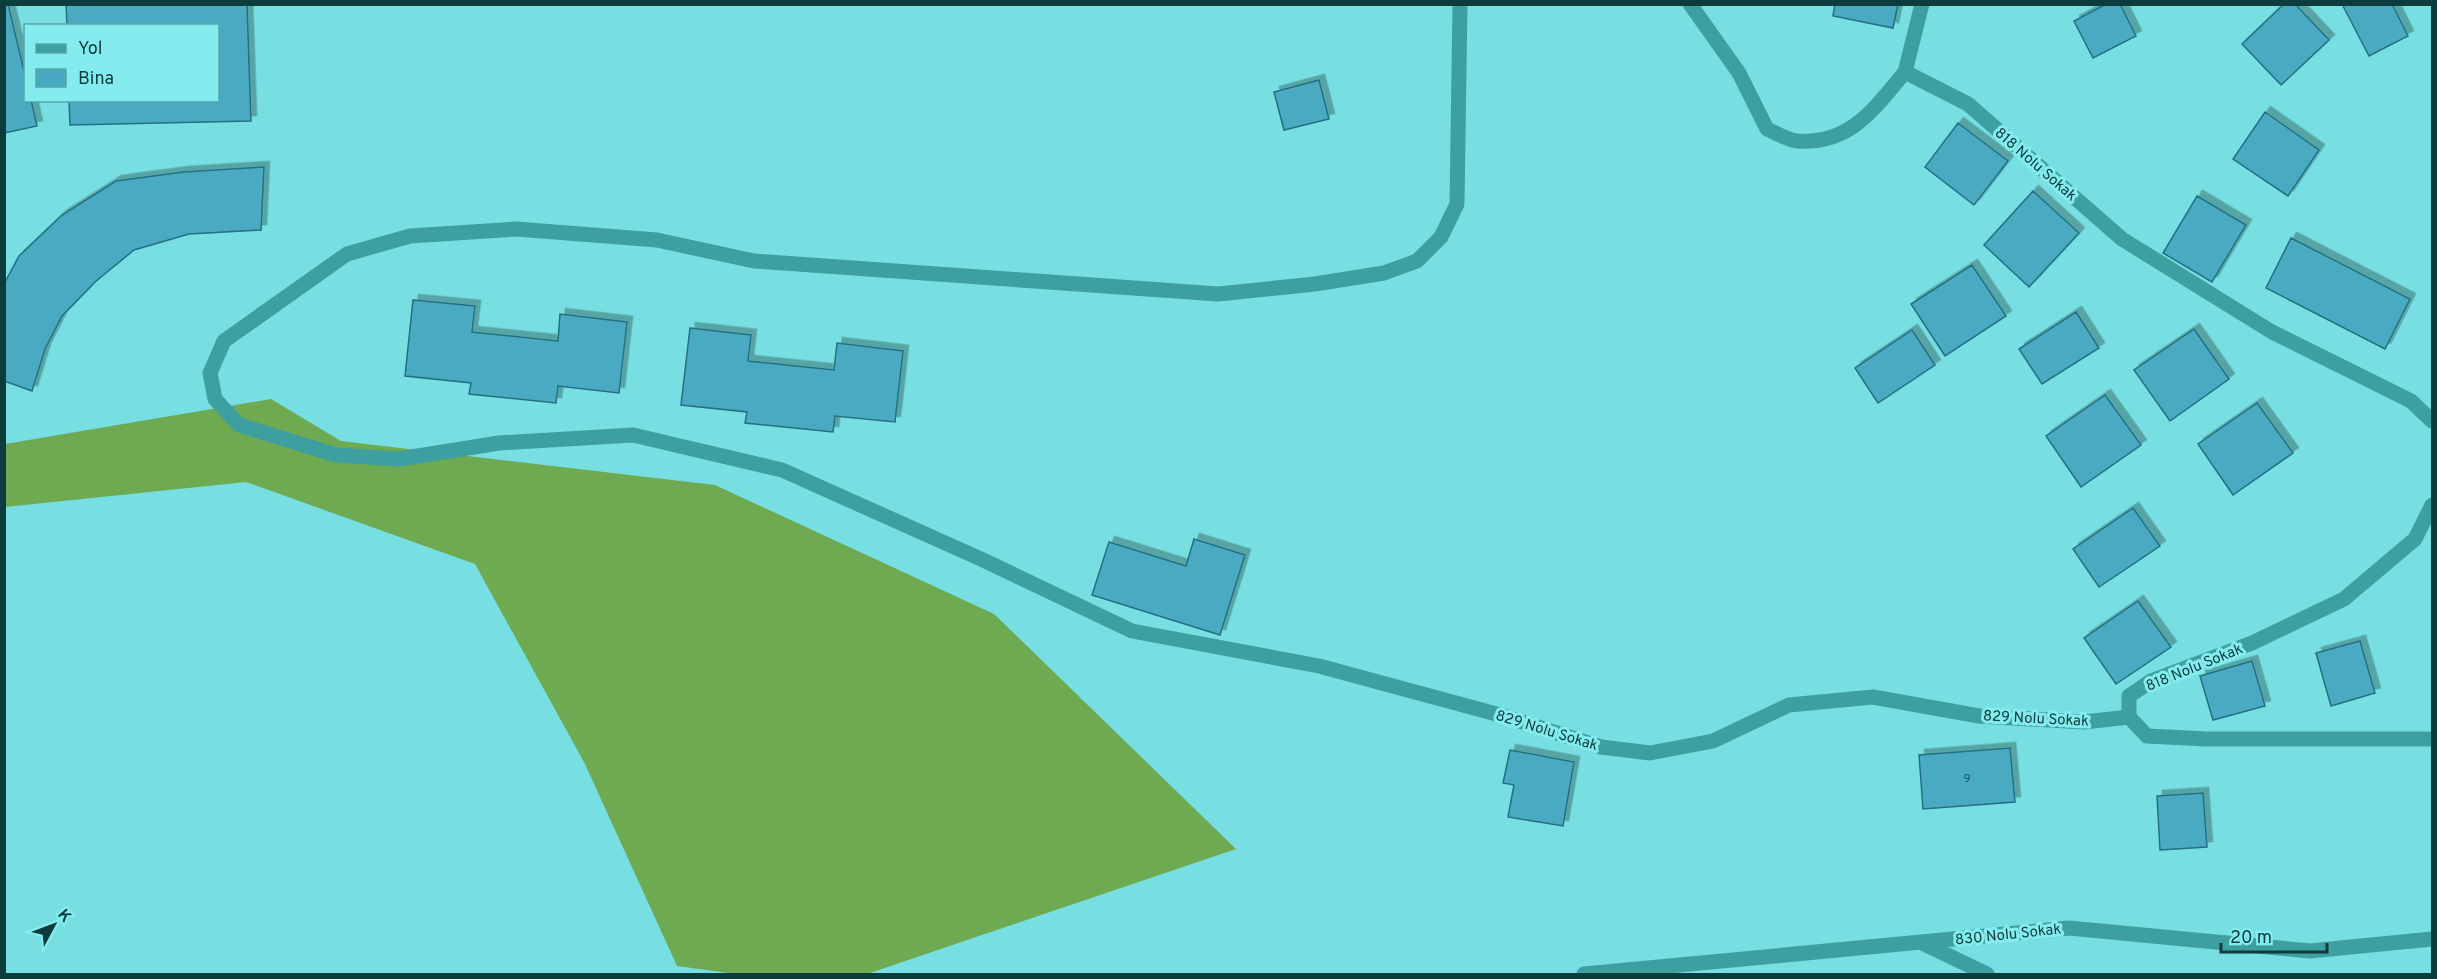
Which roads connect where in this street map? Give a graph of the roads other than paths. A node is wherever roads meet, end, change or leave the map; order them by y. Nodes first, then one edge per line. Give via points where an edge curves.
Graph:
1 (1460, 4) edge
2 (1690, 4) edge
3 (1922, 4) edge
4 (1905, 72) junction
5 (2433, 421) edge
6 (2433, 505) edge
7 (2129, 717) junction
8 (2433, 739) edge
9 (2433, 939) edge
10 (1921, 943) junction
11 (1584, 975) edge
12 (1987, 975) edge

1 - 7 street, 829 Nolu Sokak via 1457,204 1441,237 1417,261 1384,273 1218,294 754,261 657,240 516,229 410,236 347,254 224,341 210,373 214,399 239,425 336,455 399,459 499,443 633,435 782,470 1132,631 1319,666 1601,747 1650,753 1713,741 1789,705 1873,697 1979,716 2084,722
2 - 4 street via 1739,73 1767,129 1796,141 1836,138 1868,117
3 - 4 street
4 - 5 street, 818 Nolu Sokak via 1968,105 2122,239 2272,332 2411,401
6 - 7 street, 818 Nolu Sokak via 2415,539 2344,599 2252,643 2151,681 2129,696
7 - 8 street via 2147,736 2207,740
9 - 10 street, 830 Nolu Sokak via 2310,951 2069,928
10 - 11 street, 830 Nolu Sokak
10 - 12 street

